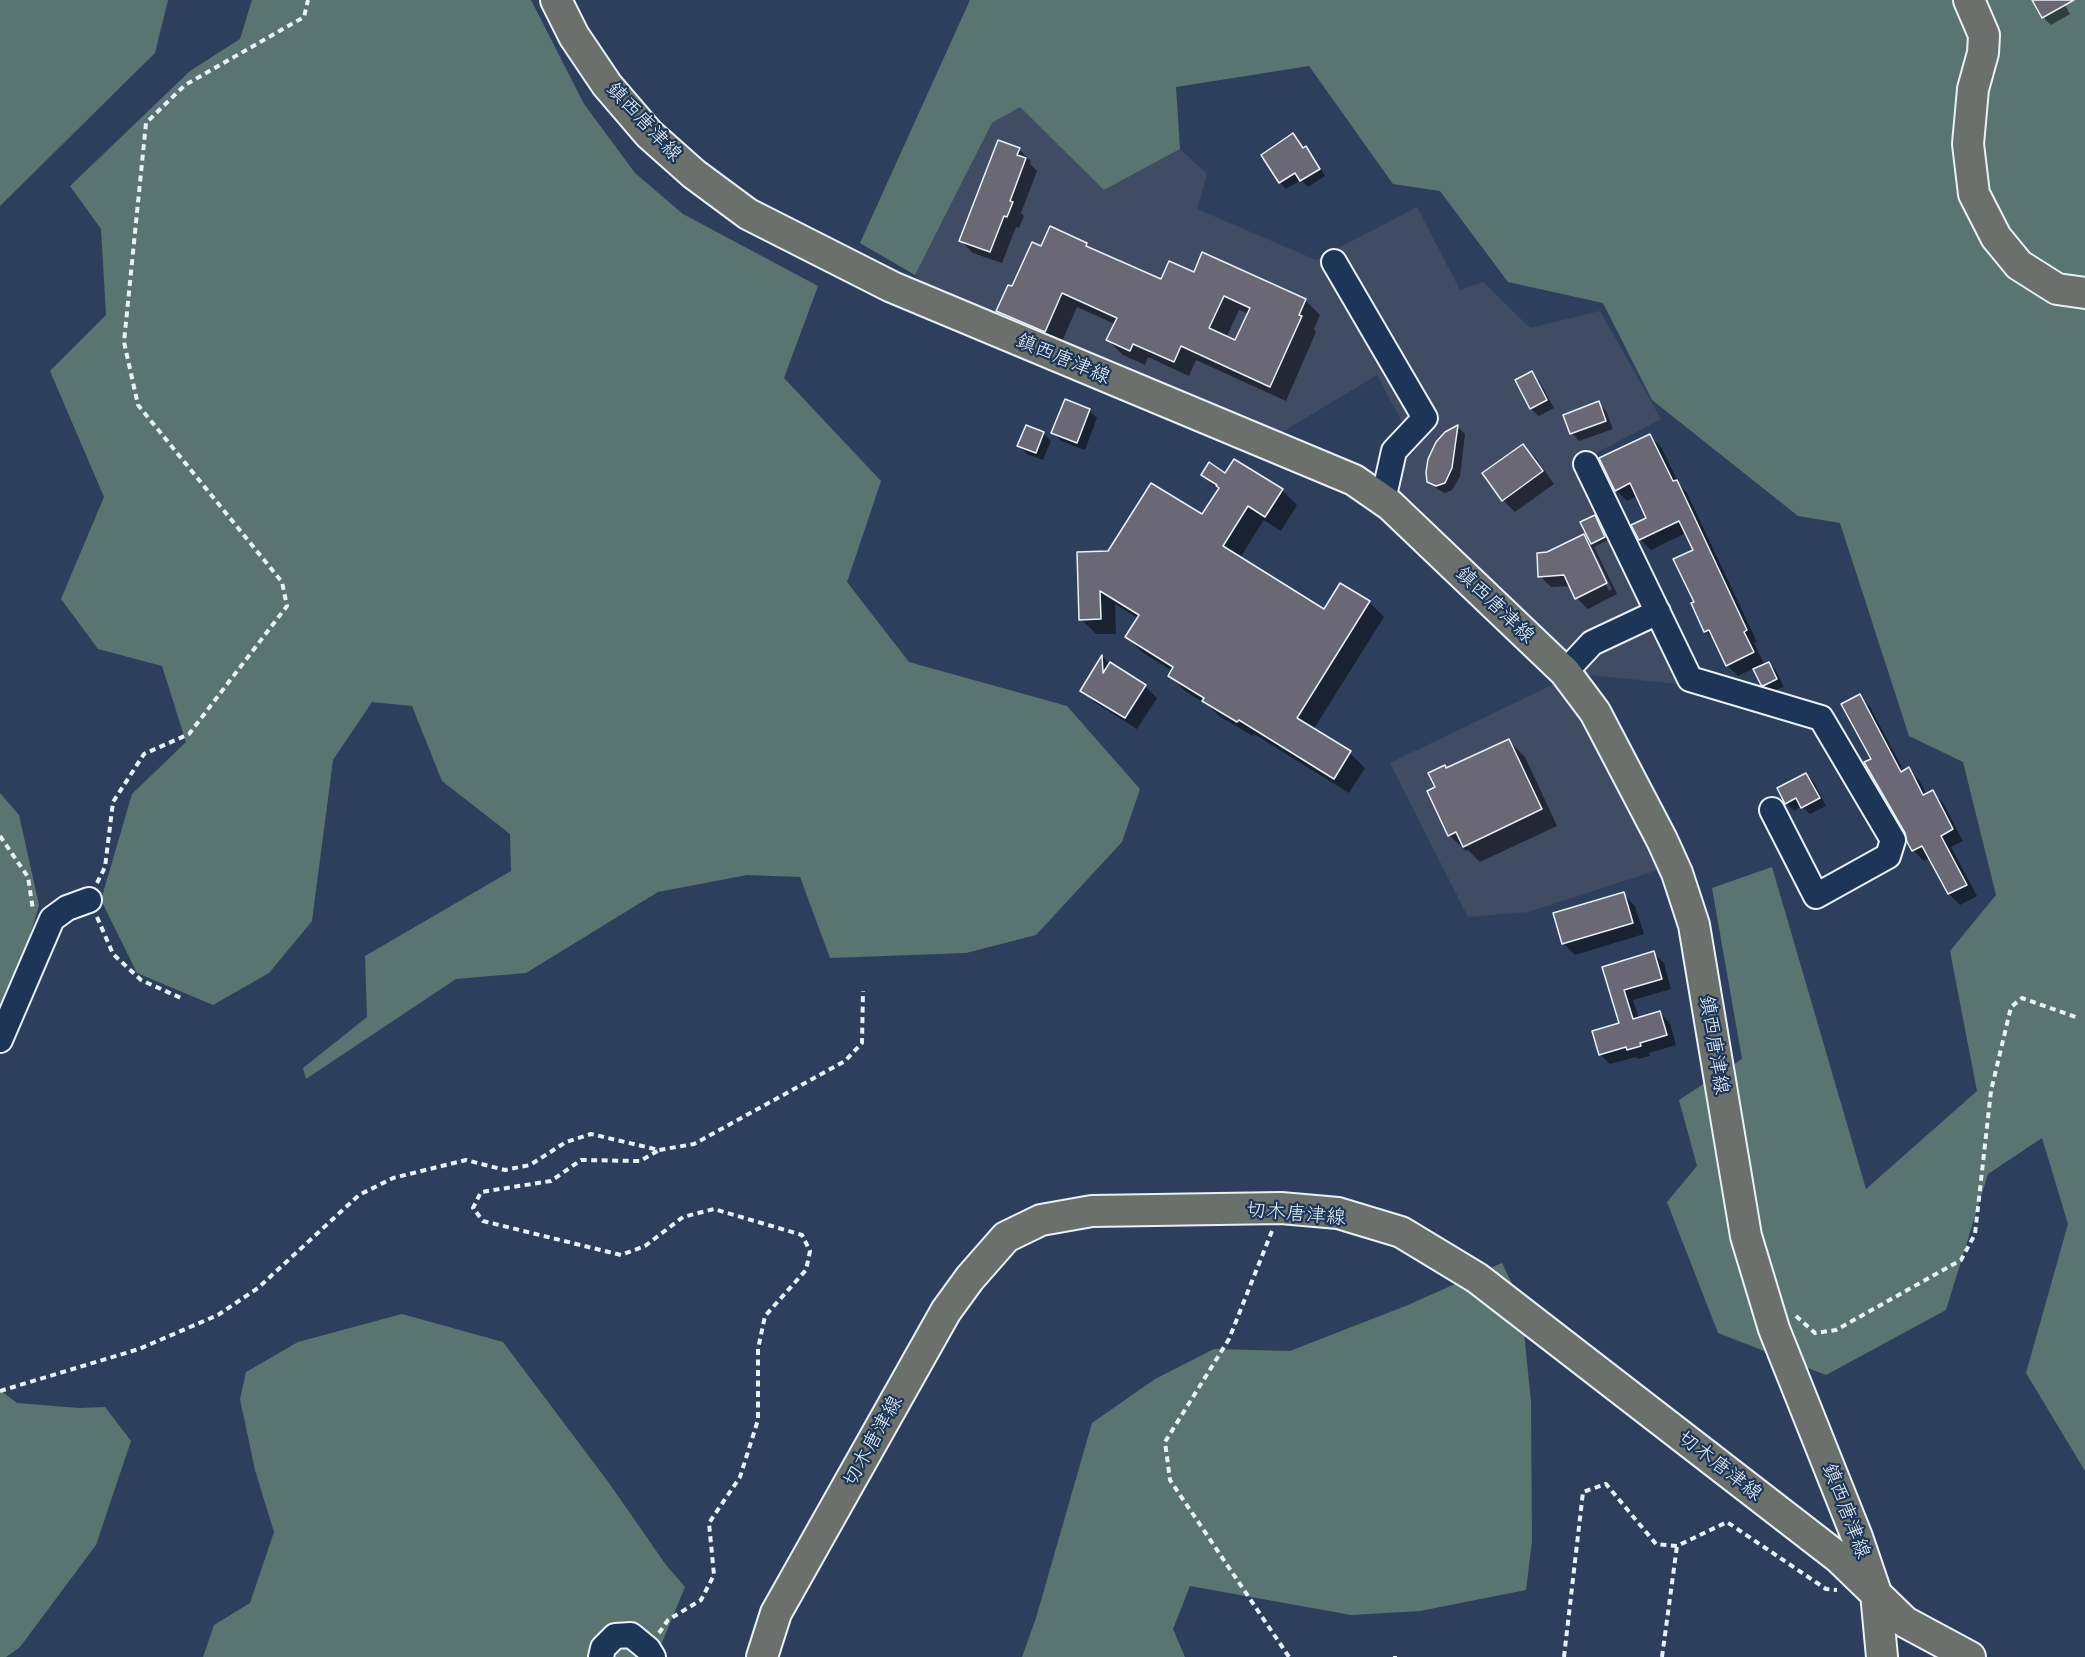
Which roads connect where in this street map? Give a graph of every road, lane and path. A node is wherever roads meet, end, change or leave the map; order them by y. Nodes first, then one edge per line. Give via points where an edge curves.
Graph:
1 (308, 0) edge
2 (556, 0) edge
3 (1969, 0) edge
4 (1334, 262) dead end
5 (2085, 293) edge
6 (1586, 464) dead end
7 (1383, 501) junction
8 (1658, 612) junction
9 (1565, 672) junction
10 (1772, 810) dead end
11 (0, 836) edge
12 (89, 900) junction
13 (33, 919) dead end
14 (863, 991) dead end
15 (181, 998) dead end
16 (2076, 1017) dead end
17 (0, 1040) edge
18 (659, 1150) junction
19 (1281, 1208) junction
20 (1792, 1308) dead end
21 (0, 1391) edge
22 (1677, 1546) junction
23 (1876, 1593) junction
24 (651, 1653) edge
25 (601, 1657) edge
26 (762, 1657) edge
27 (1289, 1657) edge
28 (1564, 1657) edge
29 (1662, 1657) edge
30 (1882, 1657) edge
31 (1970, 1657) edge

1 - 12 path via 304,16 185,85 146,123 124,342 138,405 282,582 287,606 189,734 144,754 113,802 105,867
2 - 7 main road, 鎮西唐津線 via 574,36 607,84 649,134 748,214 892,287 1353,480
3 - 5 main road via 1984,34 1968,144 1974,194 1996,237 2019,265 2056,289
4 - 7 street via 1425,418 1394,451
6 - 8 street
7 - 9 main road, 鎮西唐津線
8 - 9 street via 1592,643
8 - 10 street via 1690,679 1821,718 1893,840 1888,856 1816,896
9 - 23 main road, 鎮西唐津線 via 1600,722 1677,873 1694,925 1746,1236 1774,1329
11 - 13 path via 28,877
12 - 15 path via 113,954 141,980
12 - 17 street via 52,919
14 - 18 path via 862,1043 845,1061 694,1144
16 - 20 path via 2022,998 2011,1007 1991,1091 1975,1234 1961,1260 1836,1330 1815,1333 1797,1318
18 - 21 path via 591,1134 567,1142 530,1165 505,1170 466,1161 393,1178 359,1195 258,1288 218,1315 139,1349
18 - 24 path via 640,1161 581,1160 550,1181 481,1192 473,1208 483,1221 621,1255 645,1246 683,1217 714,1209 802,1235 810,1251 806,1270 765,1316 758,1349 758,1420 740,1477 709,1523 714,1575 701,1600 668,1620
19 - 23 main road, 切木唐津線 via 1338,1213 1401,1232 1478,1278 1839,1558
19 - 26 main road, 切木唐津線 via 1092,1210 1041,1220 1006,1237 946,1311 776,1613
19 - 27 path via 1229,1339 1165,1442 1170,1480
22 - 23 path via 1727,1522 1826,1590
22 - 28 path via 1656,1544 1606,1484 1583,1492
22 - 29 path
23 - 30 main road, 鎮西唐津線
23 - 31 main road, 切木唐津線 via 1905,1622
24 - 25 street via 631,1635 615,1636 603,1648

